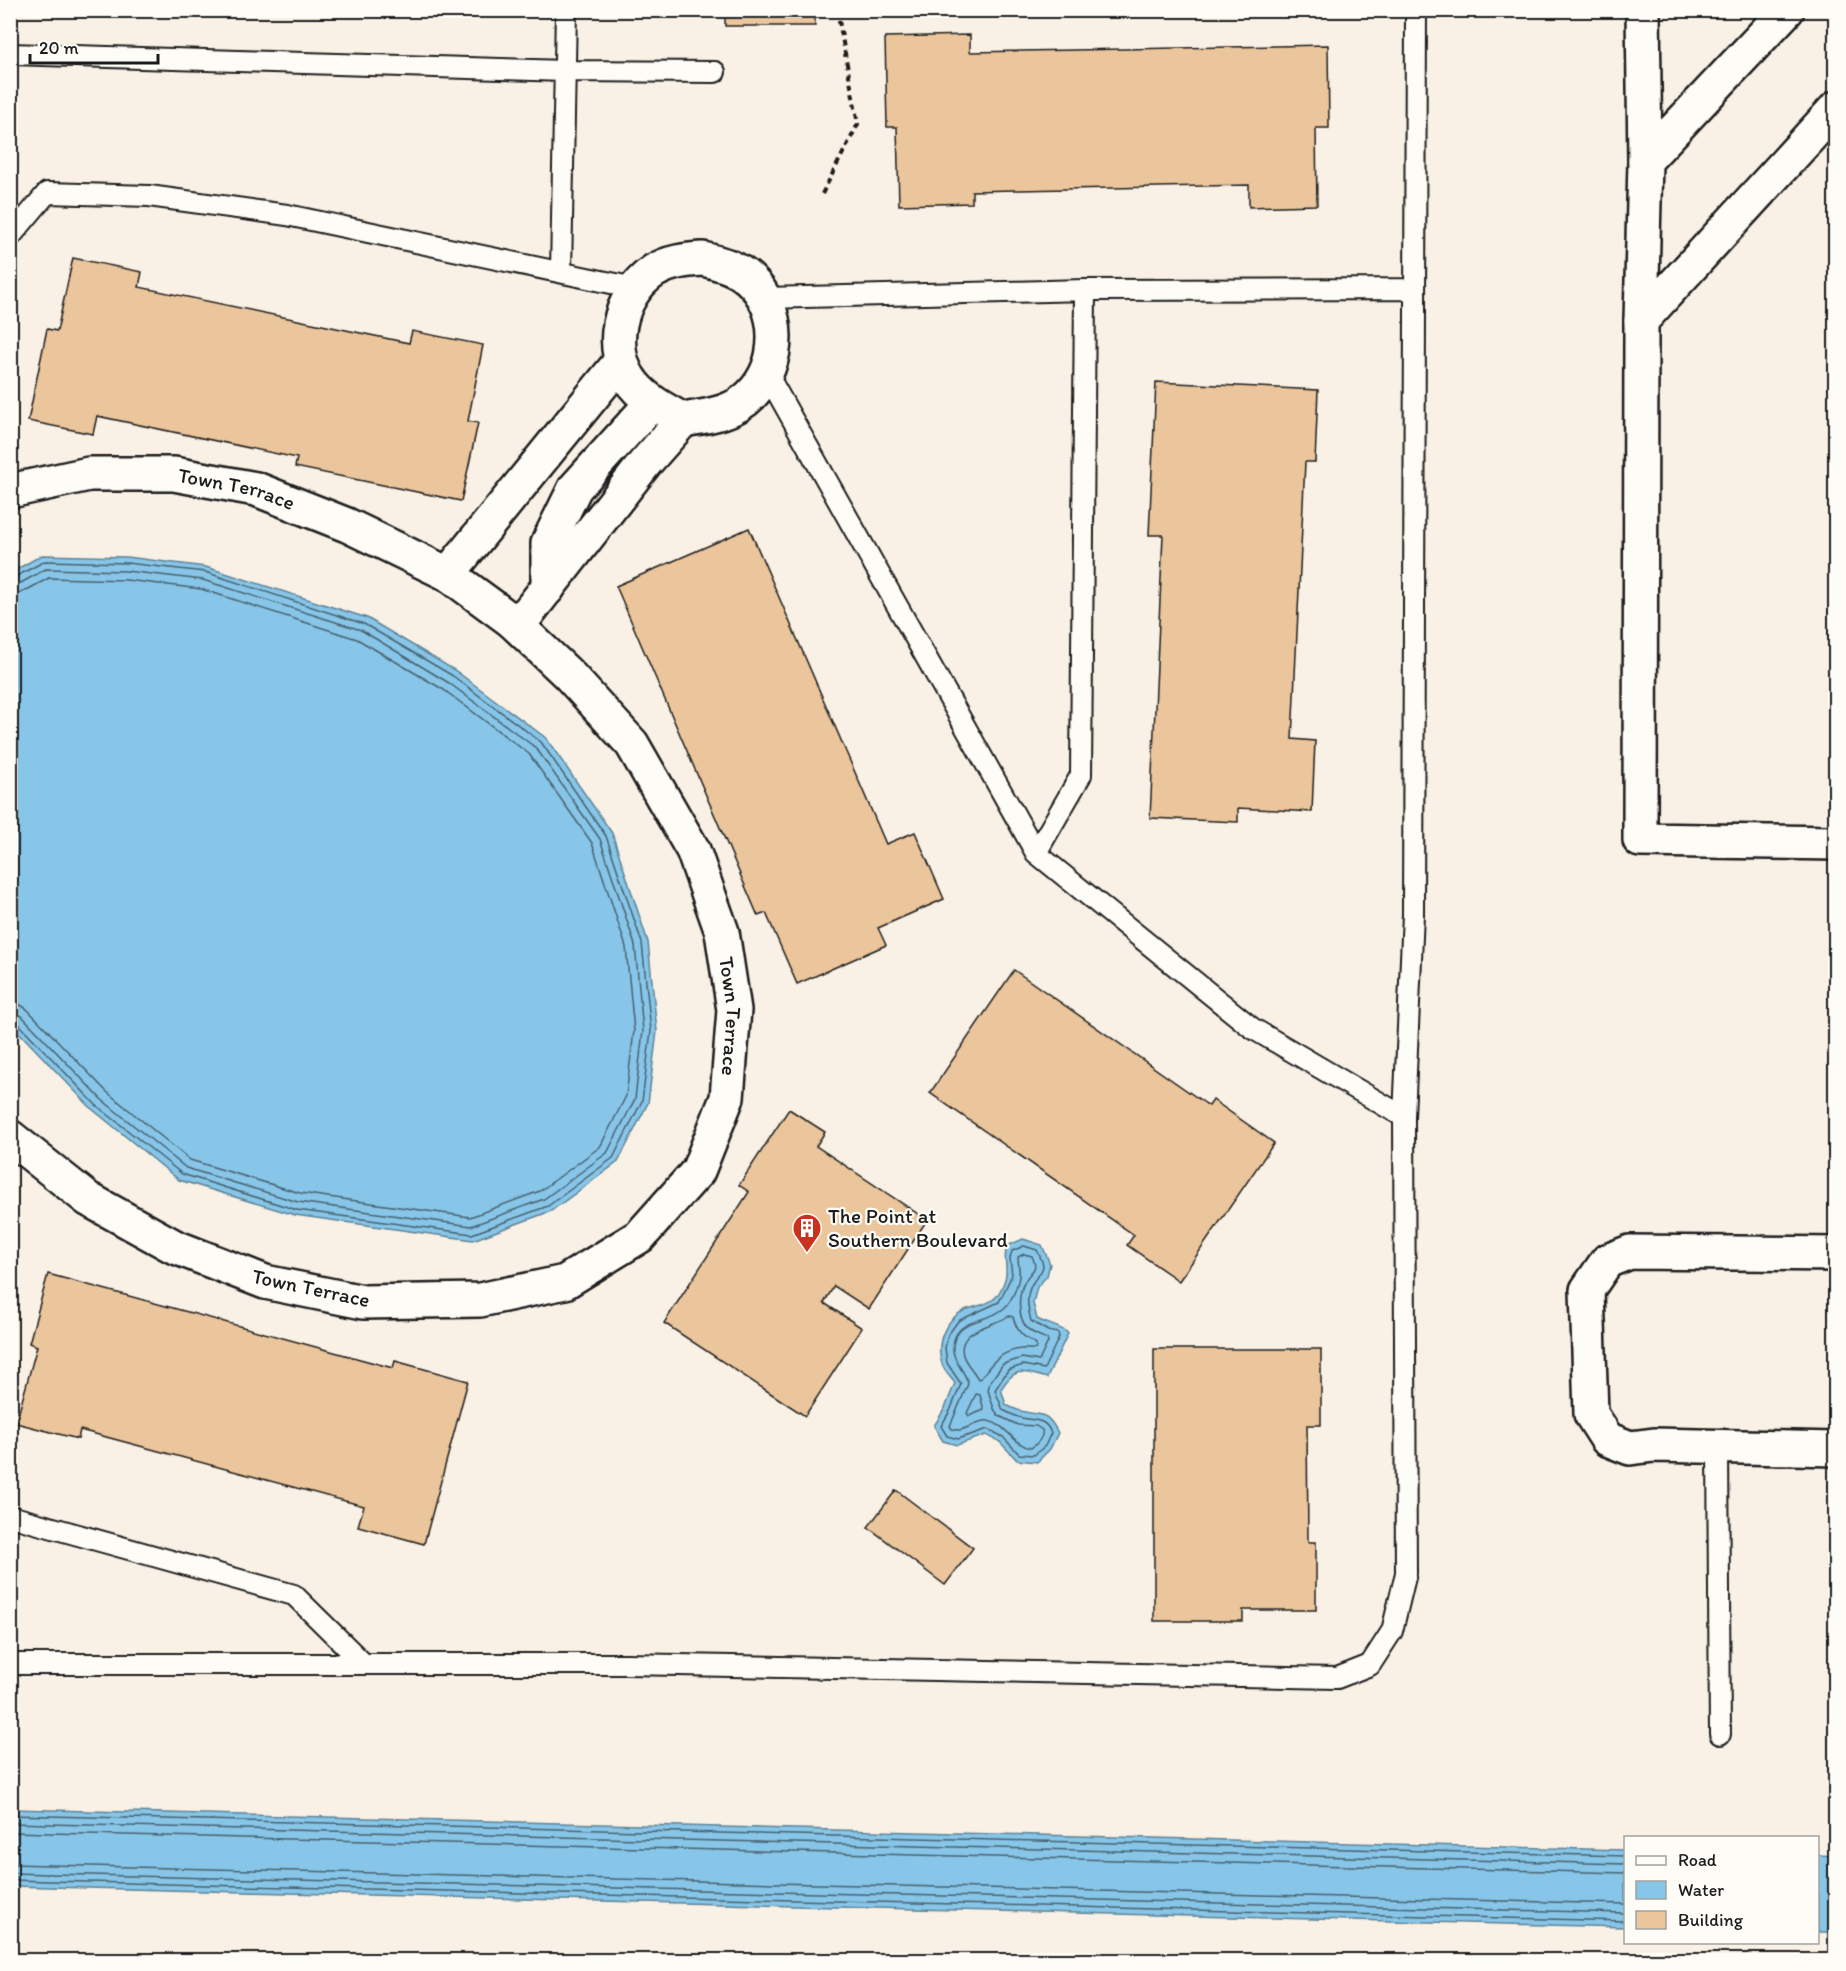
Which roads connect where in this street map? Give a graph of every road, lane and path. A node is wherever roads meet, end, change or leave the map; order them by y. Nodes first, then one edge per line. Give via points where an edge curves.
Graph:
1 (566, 10) edge
2 (837, 10) edge
3 (1416, 10) edge
4 (1644, 10) edge
5 (1787, 10) edge
6 (10, 54) edge
7 (565, 71) junction
8 (715, 72) dead end
9 (1836, 108) edge
10 (1645, 161) junction
11 (822, 194) dead end
12 (10, 237) edge
13 (561, 272) junction
14 (635, 288) junction
15 (1085, 290) junction
16 (1415, 290) junction
17 (765, 298) junction
18 (1641, 321) junction
19 (621, 361) junction
20 (767, 374) junction
21 (652, 403) junction
22 (683, 420) junction
23 (10, 491) edge
24 (448, 574) junction
25 (548, 588) junction
26 (512, 621) junction
27 (1836, 843) edge
28 (1036, 853) junction
29 (1404, 1117) junction
30 (10, 1137) edge
31 (1836, 1254) edge
32 (1718, 1447) junction
33 (1836, 1449) edge
34 (10, 1516) edge
35 (10, 1664) edge
36 (364, 1664) junction
37 (1720, 1734) dead end

1 - 7 lane
2 - 11 path via 858,124
3 - 16 lane
4 - 10 street
5 - 10 street
6 - 7 lane
7 - 8 lane
7 - 13 lane
9 - 18 street
10 - 18 street
12 - 13 lane via 46,193 149,196 287,215
13 - 14 lane
14 - 17 street via 654,272 677,261 703,259 727,265 749,278
14 - 19 street via 623,310 618,335
15 - 16 lane
15 - 17 lane
15 - 28 lane via 1081,775
16 - 29 lane via 1413,914
17 - 20 street via 774,322 775,348
18 - 27 street via 1640,840
19 - 21 street via 633,384
19 - 24 street
20 - 22 street via 751,396 729,410
20 - 28 lane
21 - 22 street
21 - 25 street via 575,488 548,543
22 - 25 street
23 - 24 street, Town Terrace via 89,474 174,474 256,489 347,525
24 - 26 street, Town Terrace
25 - 26 street via 527,614
26 - 30 street, Town Terrace via 569,675 632,744 693,850 722,932 734,1010 728,1098 698,1171 640,1236 565,1282 480,1300 363,1302 264,1282 173,1246 88,1199
28 - 29 lane via 1252,1028
29 - 36 lane via 1406,1573 1392,1631 1370,1665 1337,1678 626,1664
31 - 32 street via 1630,1252 1607,1261 1587,1290 1591,1414 1607,1439 1630,1448
32 - 33 street
32 - 37 lane
34 - 36 lane via 294,1595
35 - 36 lane

